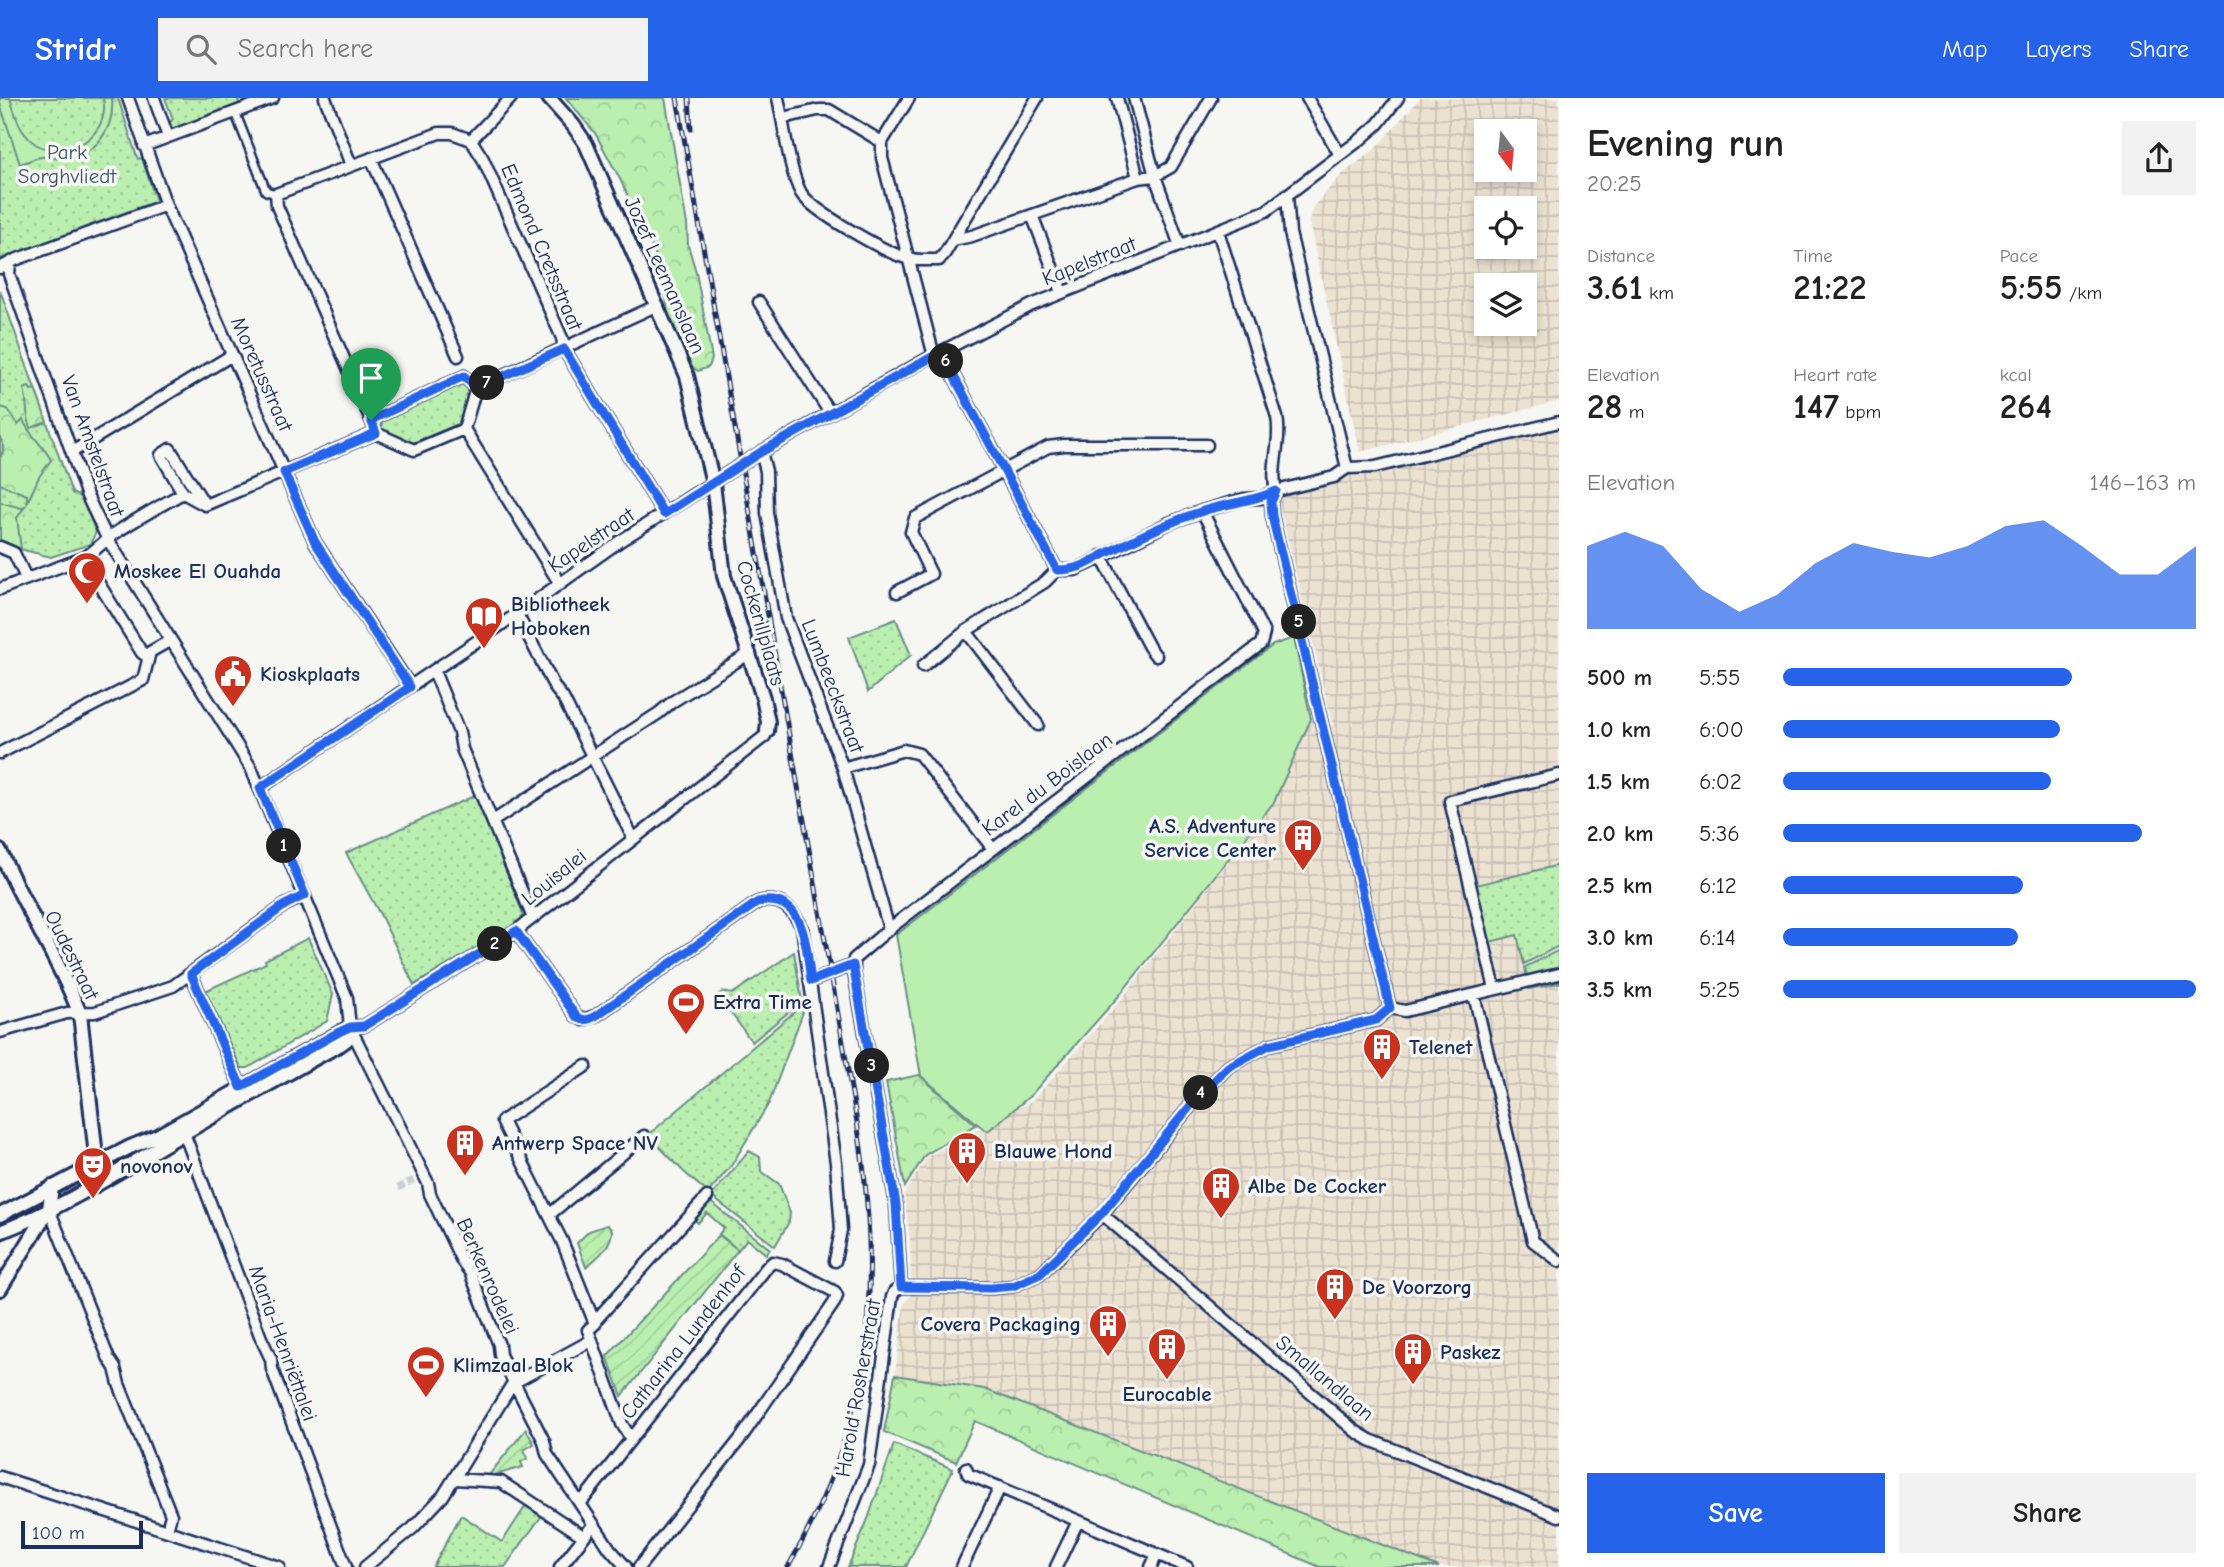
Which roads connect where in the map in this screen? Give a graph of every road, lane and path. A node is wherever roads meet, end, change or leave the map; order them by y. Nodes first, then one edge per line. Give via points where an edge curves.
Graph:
1 (128, 98) edge
2 (154, 98) edge
3 (274, 98) edge
4 (325, 98) edge
5 (511, 98) edge
6 (548, 98) edge
7 (778, 98) edge
8 (909, 98) edge
9 (1037, 98) edge
10 (1117, 98) edge
11 (1134, 98) edge
12 (1211, 98) edge
13 (1307, 98) edge
14 (1398, 98) edge
15 (235, 112) junction
16 (783, 118) junction
17 (168, 137) junction
18 (471, 140) junction
19 (882, 142) junction
20 (144, 146) junction
21 (1340, 155) junction
22 (371, 158) junction
23 (351, 165) junction
24 (1155, 176) junction
25 (1138, 178) junction
26 (276, 194) junction
27 (1287, 195) junction
28 (166, 205) junction
29 (1266, 211) junction
30 (1032, 215) junction
31 (1288, 215) junction
32 (1218, 231) junction
33 (953, 240) junction
34 (1180, 246) junction
35 (909, 259) junction
36 (5, 266) edge
37 (1062, 292) junction
38 (759, 302) dead end
39 (658, 305) junction
40 (564, 349) junction
41 (937, 354) junction
42 (232, 355) junction
43 (458, 356) dead end
44 (476, 388) junction
45 (830, 413) junction
46 (371, 420) junction
47 (1559, 422) edge
48 (464, 429) junction
49 (376, 433) junction
50 (1207, 445) dead end
51 (72, 452) junction
52 (761, 452) junction
53 (1347, 468) junction
54 (1004, 471) junction
55 (284, 472) junction
56 (713, 483) junction
57 (1276, 491) junction
58 (183, 493) junction
59 (205, 505) junction
60 (1202, 511) junction
61 (664, 514) junction
62 (107, 538) junction
63 (0, 547) edge
64 (1101, 556) junction
65 (83, 558) junction
66 (1057, 570) junction
67 (26, 578) junction
68 (560, 584) junction
69 (0, 589) edge
70 (897, 593) dead end
71 (517, 614) junction
72 (965, 631) junction
73 (172, 640) junction
74 (750, 653) junction
75 (1156, 656) dead end
76 (148, 657) junction
77 (923, 667) dead end
78 (434, 670) junction
79 (410, 687) junction
80 (1038, 725) dead end
81 (767, 731) joint
82 (0, 752) edge
83 (592, 755) junction
84 (843, 768) junction
85 (1559, 775) edge
86 (260, 788) junction
87 (493, 821) junction
88 (633, 838) junction
89 (993, 849) junction
90 (0, 851) edge
91 (305, 895) junction
92 (533, 918) junction
93 (889, 929) junction
94 (516, 931) junction
95 (853, 965) junction
96 (191, 974) junction
97 (1559, 974) edge
98 (811, 981) junction
99 (1495, 989) junction
100 (1474, 995) junction
101 (1390, 1008) junction
102 (80, 1014) junction
103 (350, 1027) junction
104 (0, 1032) edge
105 (586, 1066) dead end
106 (241, 1087) junction
107 (184, 1133) junction
108 (643, 1136) dead end
109 (97, 1165) junction
110 (104, 1179) junction
111 (52, 1187) junction
112 (707, 1197) dead end
113 (49, 1209) junction
114 (1102, 1213) junction
115 (0, 1215) edge
116 (549, 1215) junction
117 (47, 1224) junction
118 (14, 1226) junction
119 (0, 1232) edge
120 (28, 1245) junction
121 (835, 1261) dead end
122 (1559, 1261) edge
123 (901, 1287) junction
124 (0, 1289) edge
125 (594, 1322) junction
126 (592, 1340) junction
127 (513, 1383) junction
128 (631, 1439) junction
129 (966, 1468) dead end
130 (0, 1477) edge
131 (455, 1479) junction
132 (1000, 1487) junction
133 (580, 1504) junction
134 (1559, 1516) edge
135 (1078, 1521) junction
136 (593, 1525) junction
137 (167, 1530) junction
138 (583, 1536) junction
139 (1157, 1554) junction
140 (341, 1565) edge
141 (641, 1565) edge
142 (279, 1567) edge
143 (365, 1567) edge
144 (560, 1567) edge
145 (626, 1567) edge
146 (829, 1567) edge
147 (962, 1567) edge
148 (1056, 1567) edge
149 (1151, 1567) edge
150 (1187, 1567) edge

1 - 20 street, Moretusstraat
2 - 17 street
3 - 15 street
4 - 23 street
5 - 18 street
6 - 39 street, Jozef Leemanslaan via 586,144
7 - 16 street
8 - 19 street
9 - 33 street
10 - 25 street
11 - 24 street
12 - 24 street via 1171,167
13 - 21 street
14 - 21 street, Kapelstraat via 1378,124
15 - 17 street
15 - 26 street via 266,191
16 - 19 street via 829,110
16 - 35 street via 796,181 808,201 886,250
17 - 20 street
18 - 22 street via 439,133
18 - 40 street, Edmond Cretsstraat
19 - 35 street
20 - 28 street, Moretusstraat
21 - 27 street, Kapelstraat
22 - 23 street
22 - 43 street
23 - 26 street
24 - 25 street
24 - 34 street
25 - 30 street
26 - 46 street via 276,206
27 - 29 street, Kapelstraat
27 - 31 street
28 - 36 street
28 - 42 street, Moretusstraat
29 - 31 street
29 - 32 street, Kapelstraat
30 - 33 street
30 - 37 street
31 - 53 street
32 - 34 street, Kapelstraat
32 - 57 street via 1277,417
33 - 35 street via 939,260
34 - 37 street, Kapelstraat
35 - 41 street
36 - 51 street, Van Amstelstraat
37 - 41 street, Kapelstraat
38 - 45 street
39 - 40 street
39 - 56 street, Jozef Leemanslaan via 687,376
40 - 44 street
40 - 61 street, Edmond Cretsstraat
41 - 45 street, Kapelstraat
41 - 54 street
42 - 51 street
42 - 55 street, Moretusstraat
44 - 46 street via 464,376
44 - 48 street
45 - 52 street, Kapelstraat
46 - 49 street
47 - 53 street via 1375,467
48 - 49 street via 414,450
48 - 68 street
49 - 55 street
50 - 54 street via 1062,445 1048,447
51 - 62 street, Van Amstelstraat
52 - 56 street, Kapelstraat
52 - 84 street, Lumbeeckstraat via 786,618
53 - 57 street via 1334,477
54 - 66 street
54 - 70 street via 915,518 911,532 931,574
55 - 59 street
55 - 79 street, Moretusstraat via 315,542
56 - 61 street, Kapelstraat
56 - 74 street, Cockerillplaats via 724,576
57 - 60 street
57 - 101 street via 1272,516
58 - 59 street
58 - 59 street via 161,455 170,449
58 - 62 street
60 - 64 street
60 - 89 street, Karel du Boislaan via 1264,633 1261,644
61 - 68 street, Kapelstraat
62 - 65 street
62 - 73 street, Van Amstelstraat
63 - 67 street via 13,553
64 - 66 street via 1075,570
64 - 75 street
65 - 67 street
65 - 76 street
66 - 72 street
67 - 69 street
68 - 71 street, Kapelstraat
71 - 78 street, Kapelstraat
71 - 83 street
72 - 77 street
72 - 80 street
73 - 76 street
73 - 86 street
74 - 81 street, Cockerillplaats
74 - 83 street
76 - 82 street via 143,680
78 - 79 street, Kapelstraat
78 - 87 street
79 - 86 street, Kapelstraat
81 - 88 street, Louisalei
83 - 87 street
83 - 88 street
84 - 89 street via 904,750 919,754
84 - 93 street, Lumbeeckstraat
85 - 99 street via 1450,801
86 - 91 street
87 - 92 street
88 - 92 street, Louisalei
89 - 93 street, Karel du Boislaan
90 - 102 street, Oudestraat
91 - 96 street
91 - 103 street via 347,998
92 - 94 street, Louisalei
93 - 95 street, Karel du Boislaan via 857,955
94 - 98 street via 580,1019 597,1015 758,902 785,904 802,927
94 - 103 street, Louisalei via 364,1026
95 - 98 street
95 - 123 street, Harold Rosherstraat via 896,1204
96 - 102 street via 173,986
96 - 106 street
97 - 99 street
98 - 121 street via 839,1195 841,1230
99 - 100 street
100 - 101 street via 1405,1011
100 - 122 street via 1533,1241
101 - 114 street via 1376,1020 1269,1045 1228,1067
102 - 104 street via 67,1013
102 - 109 street, Oudestraat
103 - 106 street
103 - 107 street via 351,1034 344,1042
103 - 127 street, Berkenrodelei via 470,1272
105 - 116 street via 502,1121
106 - 109 street
107 - 110 street
107 - 140 street, Maria-Henriëttalei via 267,1347
108 - 116 street
109 - 110 street
109 - 111 street
110 - 113 street
111 - 113 street
111 - 115 street
112 - 125 street
113 - 117 street
113 - 118 street
114 - 123 street via 1052,1264 1025,1282 992,1288
114 - 134 street, Smallandlaan via 1355,1431
116 - 125 street
117 - 120 street
117 - 137 street via 59,1232 115,1368 172,1515
118 - 119 street
118 - 120 street
120 - 124 street
123 - 146 street, Harold Rosherstraat via 892,1297 869,1465
125 - 126 street via 588,1330
126 - 127 street
126 - 128 street
127 - 131 street
127 - 133 street, Berkenrodelei via 547,1454
128 - 133 street, Catharina Lundenhof
128 - 141 street, Catharina Lundenhof via 770,1264 782,1264 831,1288 837,1296 741,1438
129 - 132 street via 968,1474
130 - 137 street
131 - 138 street via 501,1482
131 - 143 street via 427,1515
132 - 135 street
132 - 147 street
133 - 136 street, Berkenrodelei
135 - 139 street
135 - 148 street
136 - 138 street
136 - 145 street, Berkenrodelei
137 - 142 street
138 - 144 street
139 - 149 street
139 - 150 street

